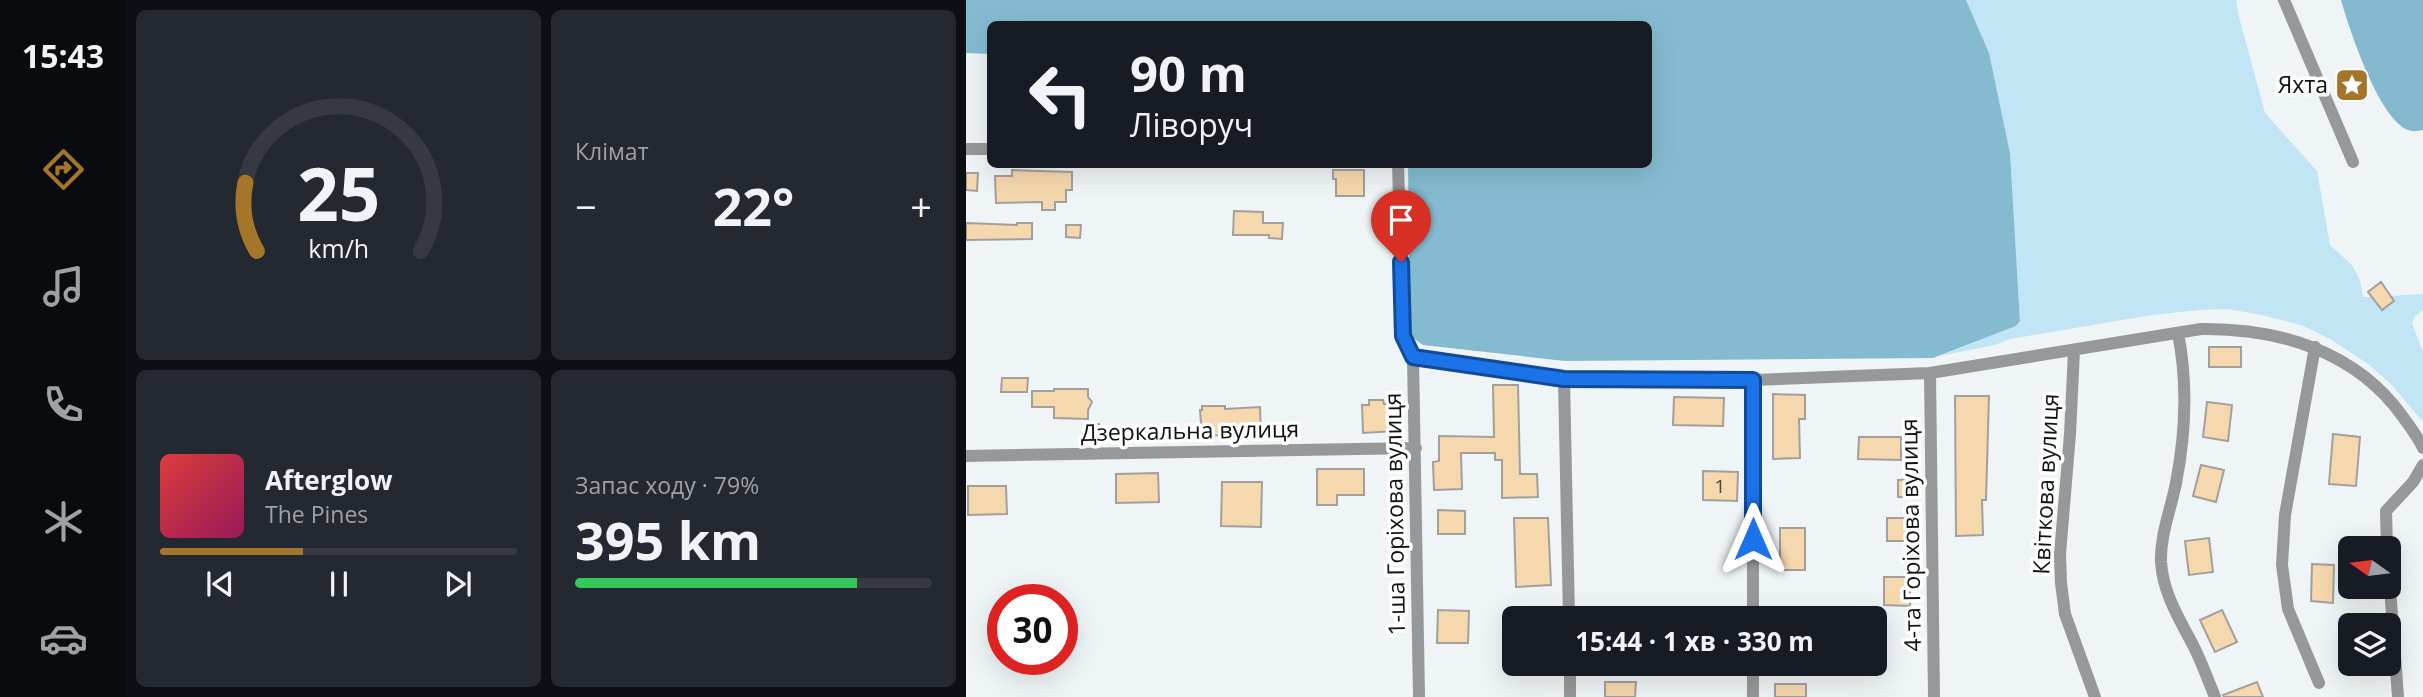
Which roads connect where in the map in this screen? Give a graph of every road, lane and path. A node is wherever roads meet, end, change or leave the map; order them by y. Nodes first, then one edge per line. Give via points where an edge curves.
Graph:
1 (2284, 0) edge
2 (966, 149) edge
3 (987, 149) edge
4 (2353, 162) dead end
5 (1398, 168) edge
6 (2178, 333) junction
7 (2315, 347) junction
8 (2074, 351) junction
9 (1413, 357) junction
10 (1930, 373) junction
11 (1564, 379) junction
12 (1753, 380) junction
13 (1416, 447) junction
14 (2423, 448) edge
15 (966, 456) edge
16 (2423, 465) edge
17 (2387, 536) edge
18 (2391, 599) edge
19 (1569, 606) edge
20 (1753, 606) edge
21 (1570, 676) edge
22 (1753, 676) edge
23 (2319, 683) dead end
24 (1419, 697) edge
25 (1570, 697) edge
26 (1753, 697) edge
27 (1934, 697) edge
28 (2095, 697) edge
29 (2215, 697) edge
30 (2398, 697) edge

1 - 4 street
2 - 3 street
5 - 9 street, 1-ша Горіхова вулиця via 1403,336
6 - 7 street via 2254,331
6 - 8 street
6 - 29 street via 2185,364 2185,418 2161,561 2169,599
7 - 14 street via 2385,393
7 - 23 street via 2285,514 2282,565 2288,609
8 - 10 street
8 - 28 street, Квіткова вулиця via 2061,583 2065,614
9 - 11 street
9 - 13 street, 1-ша Горіхова вулиця
10 - 12 street
10 - 27 street, 4-та Горіхова вулиця
11 - 12 street
11 - 19 street
12 - 20 street
13 - 15 street, Дзеркальна вулиця
13 - 24 street, 1-ша Горіхова вулиця
16 - 17 street via 2386,511
18 - 30 street
21 - 25 street
22 - 26 street

